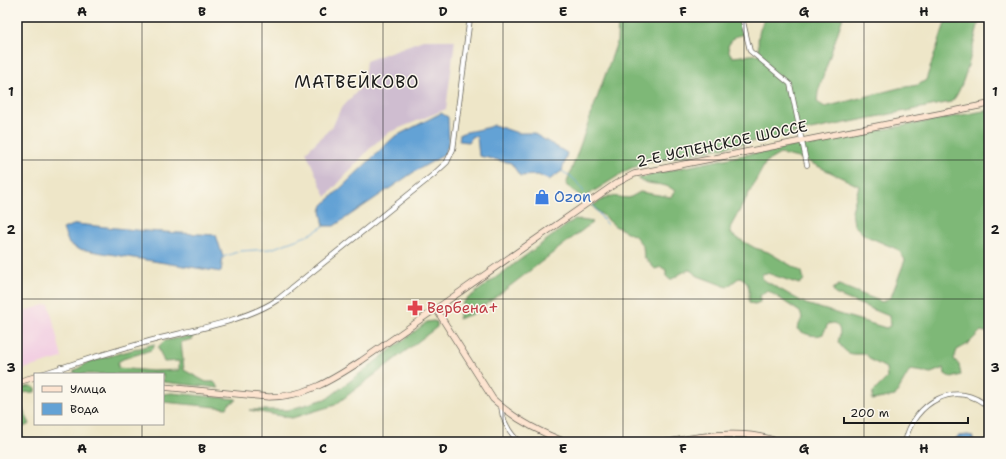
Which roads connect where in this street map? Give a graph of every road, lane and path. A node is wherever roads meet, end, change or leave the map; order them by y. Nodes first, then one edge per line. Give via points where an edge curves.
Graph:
1 (470, 17) edge
2 (742, 17) edge
3 (989, 104) edge
4 (802, 140) junction
5 (807, 165) dead end
6 (436, 309) junction
7 (62, 367) junction
8 (45, 373) edge
9 (61, 373) edge
10 (34, 377) edge
11 (17, 382) edge
12 (164, 387) edge
13 (501, 406) junction
14 (989, 408) edge
15 (520, 442) edge
16 (566, 442) edge
17 (667, 442) edge
18 (779, 442) edge
19 (905, 442) edge

1 - 7 street via 453,149 447,162 438,172 268,306 222,322
2 - 4 street via 750,51 790,84
3 - 4 main road, 2-Е УСПЕНСКОЕ ШОССЕ
4 - 5 street
4 - 6 main road, 2-Е УСПЕНСКОЕ ШОССЕ via 628,176
6 - 12 main road, 2-Е УСПЕНСКОЕ ШОССЕ via 338,376 304,392 270,397
6 - 13 main road via 486,389
7 - 8 street
7 - 9 street
10 - 11 main road
13 - 15 street via 502,418
13 - 16 main road via 529,426
14 - 19 street via 971,396 943,396 917,416
17 - 18 main road via 730,433 748,434

